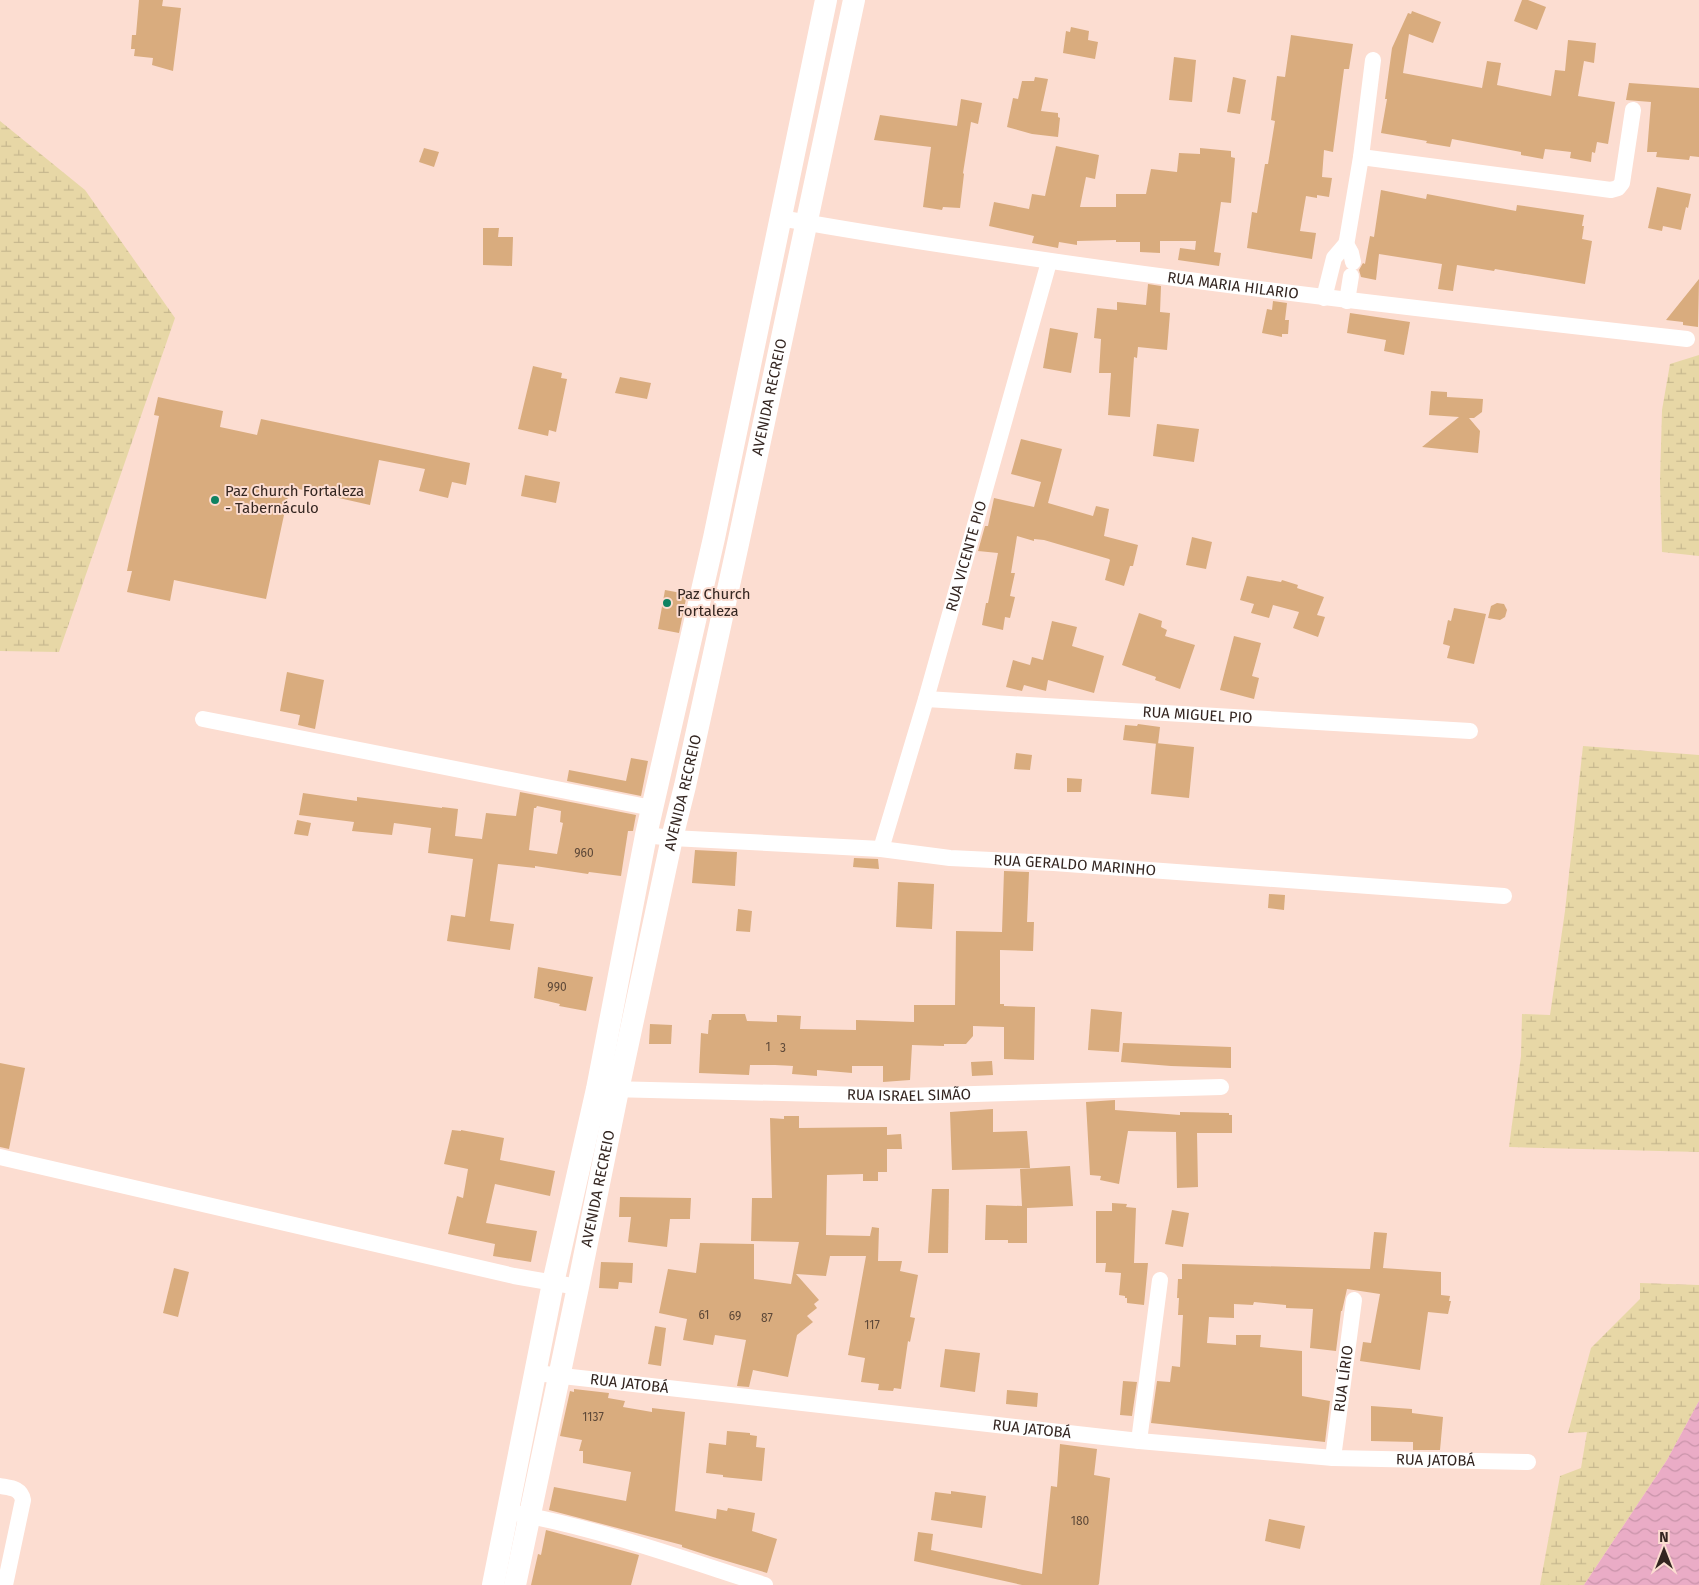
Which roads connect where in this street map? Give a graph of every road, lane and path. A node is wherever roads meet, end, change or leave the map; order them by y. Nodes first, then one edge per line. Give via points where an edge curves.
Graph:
1 (826, 0) edge
2 (854, 0) edge
3 (1373, 60) dead end
4 (1633, 110) dead end
5 (1361, 157) junction
6 (780, 218) junction
7 (807, 223) junction
8 (1346, 244) junction
9 (1049, 262) junction
10 (1324, 298) junction
11 (1347, 301) junction
12 (1687, 339) dead end
13 (714, 538) junction
14 (738, 544) junction
15 (926, 699) junction
16 (203, 719) dead end
17 (1470, 730) dead end
18 (652, 808) junction
19 (646, 835) junction
20 (672, 838) junction
21 (881, 849) junction
22 (1504, 896) dead end
23 (1221, 1087) dead end
24 (607, 1089) junction
25 (0, 1157) edge
26 (1160, 1280) dead end
27 (553, 1283) junction
28 (578, 1287) junction
29 (1354, 1300) dead end
30 (536, 1373) junction
31 (560, 1376) junction
32 (1139, 1441) junction
33 (1333, 1458) junction
34 (1528, 1462) dead end
35 (0, 1486) edge
36 (518, 1514) junction
37 (5, 1585) edge
38 (493, 1585) edge
39 (515, 1585) edge
40 (765, 1585) edge

1 - 6 main road, AVENIDA RECREIO
2 - 7 main road, AVENIDA RECREIO
3 - 5 street
4 - 5 street via 1622,183 1611,190
5 - 8 street
6 - 7 street, RUA MARIA HILARIO
6 - 13 main road, AVENIDA RECREIO
7 - 9 street, RUA MARIA HILARIO
7 - 14 main road, AVENIDA RECREIO
8 - 10 street via 1334,258
8 - 11 street via 1351,253 1352,269
9 - 10 street, RUA MARIA HILARIO
9 - 15 street, RUA VICENTE PIO
10 - 11 street, RUA MARIA HILARIO
11 - 12 street, RUA MARIA HILARIO
13 - 14 main road
13 - 18 main road, AVENIDA RECREIO
14 - 20 main road, AVENIDA RECREIO
15 - 17 street, RUA MIGUEL PIO
15 - 21 street, RUA VICENTE PIO
16 - 18 street
18 - 19 main road, AVENIDA RECREIO
19 - 20 street, RUA GERALDO MARINHO
19 - 24 main road, AVENIDA RECREIO
20 - 21 street, RUA GERALDO MARINHO
20 - 24 main road, AVENIDA RECREIO
21 - 22 street, RUA GERALDO MARINHO via 950,858
23 - 24 street, RUA ISRAEL SIMÃO via 905,1096
24 - 27 main road, AVENIDA RECREIO
24 - 28 main road, AVENIDA RECREIO
25 - 27 street
26 - 32 street
27 - 28 street
27 - 30 main road, AVENIDA RECREIO
28 - 31 main road, AVENIDA RECREIO
29 - 33 street, RUA LÍRIO
30 - 31 street, RUA JATOBÁ
30 - 36 main road, AVENIDA RECREIO
31 - 32 street, RUA JATOBÁ
31 - 36 main road, AVENIDA RECREIO
32 - 33 street, RUA JATOBÁ
33 - 34 street, RUA JATOBÁ
35 - 37 street via 18,1490 23,1506
36 - 38 main road, AVENIDA RECREIO
36 - 39 main road, AVENIDA RECREIO
36 - 40 street via 649,1546

